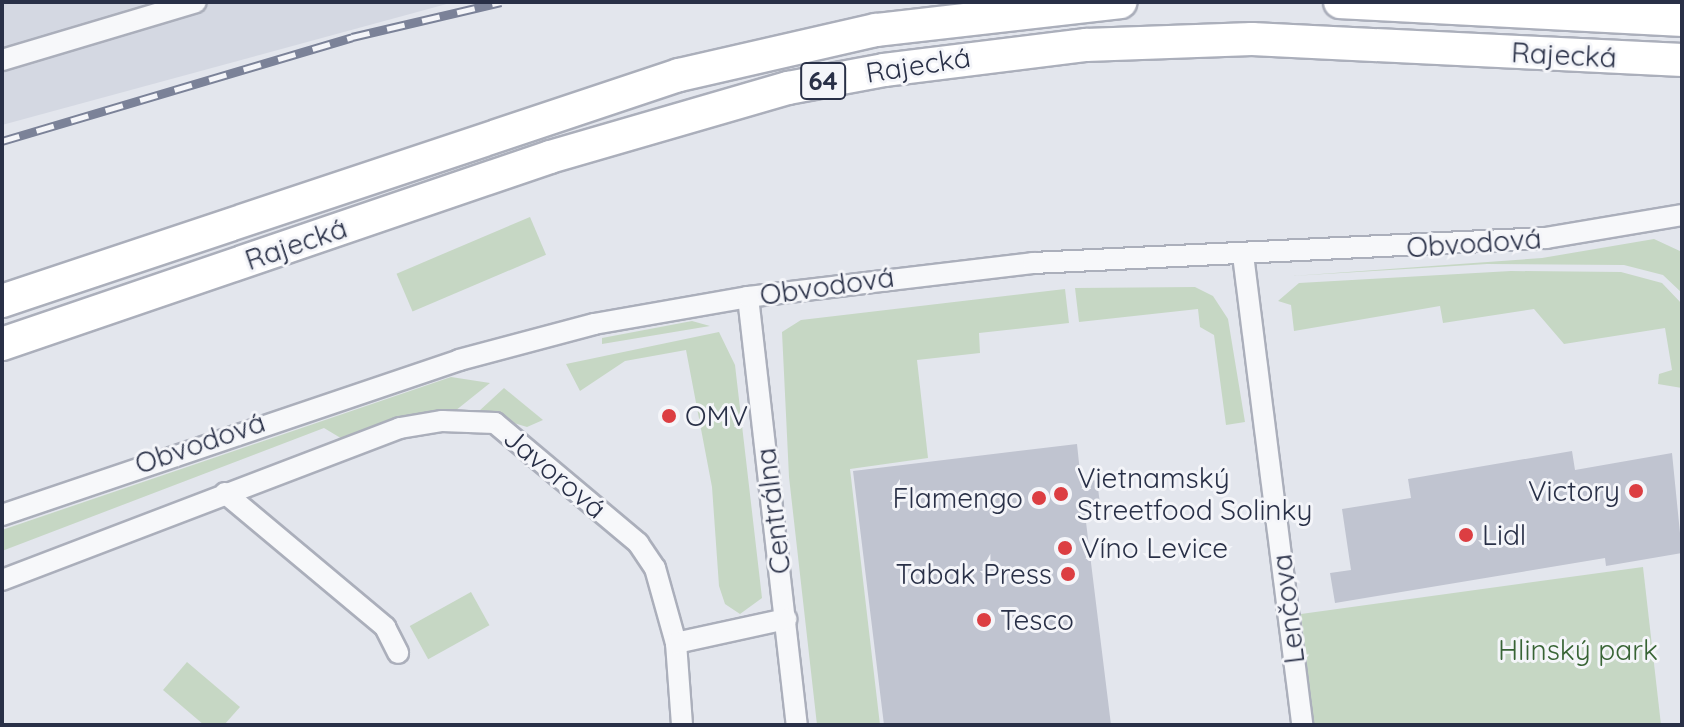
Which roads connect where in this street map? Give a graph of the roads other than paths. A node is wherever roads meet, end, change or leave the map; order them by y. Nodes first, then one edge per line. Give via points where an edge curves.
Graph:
1 (196, 2) edge
2 (1120, 2) edge
3 (1340, 2) edge
4 (1682, 20) edge
5 (2, 60) edge
6 (1682, 60) edge
7 (1682, 215) edge
8 (1243, 255) junction
9 (748, 297) junction
10 (2, 301) edge
11 (2, 344) edge
12 (225, 493) junction
13 (2, 515) edge
14 (2, 580) edge
15 (786, 619) junction
16 (676, 643) junction
17 (398, 653) dead end
18 (682, 725) edge
19 (797, 725) edge
20 (1302, 725) edge

1 - 5 street
2 - 10 main road, Rajecká / 64 via 876,30 693,71
3 - 4 main road, Rajecká
6 - 11 main road, Rajecká / 64 via 1252,39 1086,45 884,70 760,95 578,148
7 - 8 street, Obvodová via 1546,238
8 - 9 street, Obvodová via 962,269
8 - 20 street, Lenčova
9 - 13 street, Obvodová via 594,324 459,360
9 - 15 street, Centrálna
12 - 14 street, Javorová
12 - 16 street, Javorová via 400,428 442,421 495,423 638,543 663,587
12 - 17 street via 385,627
15 - 16 street
15 - 19 street, Centrálna
16 - 18 street, Javorová

